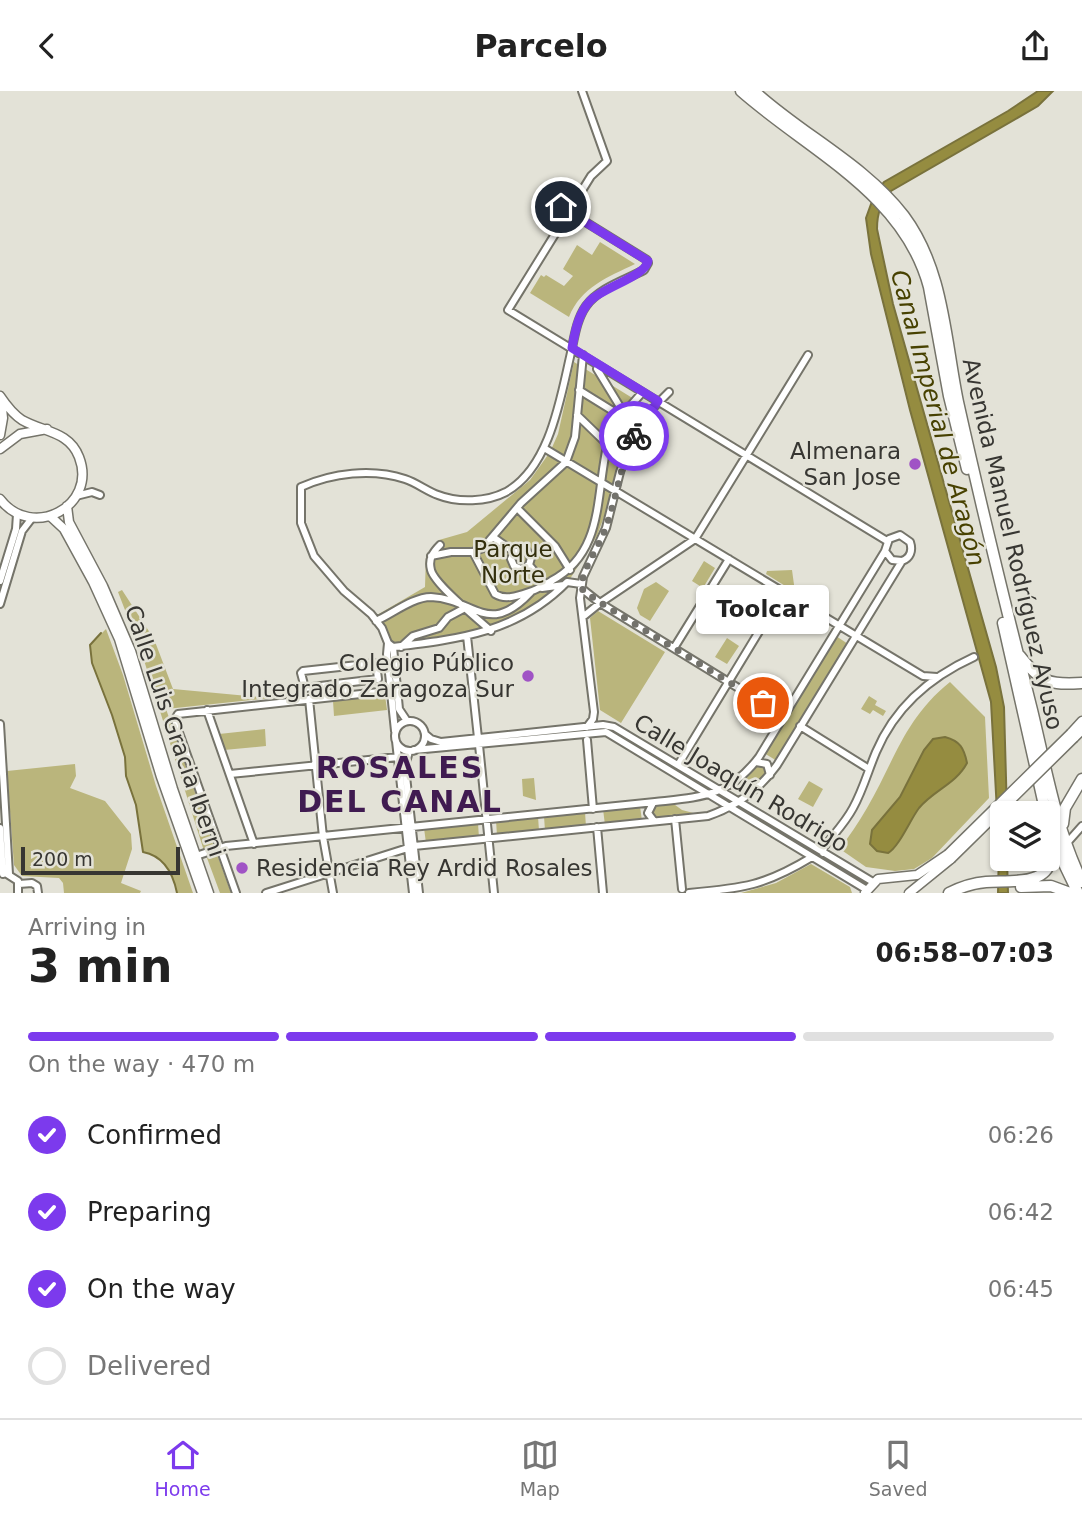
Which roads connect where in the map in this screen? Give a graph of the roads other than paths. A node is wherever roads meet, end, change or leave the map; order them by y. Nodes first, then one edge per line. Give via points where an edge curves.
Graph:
1 (582, 91) edge
2 (741, 91) edge
3 (754, 91) edge
4 (763, 91) edge
5 (770, 105) junction
6 (864, 181) junction
7 (558, 205) dead end
8 (569, 211) junction
9 (901, 220) junction
10 (572, 348) junction
11 (583, 355) junction
12 (808, 355) dead end
13 (597, 369) dead end
14 (579, 390) junction
15 (669, 391) dead end
16 (640, 395) dead end
17 (0, 397) edge
18 (658, 401) junction
19 (622, 414) junction
20 (577, 415) junction
21 (47, 429) junction
22 (637, 431) junction
23 (0, 435) edge
24 (607, 444) junction
25 (544, 448) junction
26 (0, 449) edge
27 (746, 455) junction
28 (566, 462) junction
29 (82, 478) junction
30 (600, 483) junction
31 (617, 491) junction
32 (92, 492) junction
33 (100, 495) dead end
34 (76, 496) junction
35 (0, 499) edge
36 (67, 506) junction
37 (517, 508) junction
38 (17, 514) junction
39 (50, 516) junction
40 (32, 518) junction
41 (494, 537) junction
42 (695, 539) junction
43 (887, 541) junction
44 (440, 545) dead end
45 (886, 551) junction
46 (473, 552) junction
47 (514, 552) junction
48 (432, 556) junction
49 (729, 559) junction
50 (902, 561) junction
51 (528, 565) junction
52 (570, 570) junction
53 (0, 581) edge
54 (545, 584) junction
55 (564, 585) junction
56 (581, 586) junction
57 (535, 590) junction
58 (783, 592) junction
59 (600, 603) junction
60 (0, 604) edge
61 (465, 608) junction
62 (513, 608) junction
63 (537, 608) junction
64 (584, 616) junction
65 (376, 621) junction
66 (839, 626) junction
67 (491, 631) junction
68 (855, 635) junction
69 (467, 636) junction
70 (394, 646) junction
71 (674, 648) junction
72 (1017, 652) junction
73 (974, 657) dead end
74 (924, 681) junction
75 (729, 682) junction
76 (344, 683) junction
77 (1082, 683) edge
78 (394, 690) junction
79 (346, 695) junction
80 (309, 699) junction
81 (207, 710) junction
82 (784, 716) junction
83 (407, 721) junction
84 (1082, 721) edge
85 (0, 724) edge
86 (800, 726) junction
87 (587, 727) junction
88 (1082, 730) edge
89 (395, 731) junction
90 (425, 734) junction
91 (1072, 735) junction
92 (587, 740) dead end
93 (396, 741) junction
94 (478, 742) junction
95 (411, 751) junction
96 (398, 757) junction
97 (755, 763) junction
98 (316, 765) junction
99 (678, 765) junction
100 (869, 769) junction
101 (230, 774) junction
102 (770, 775) junction
103 (1082, 779) edge
104 (690, 783) junction
105 (719, 791) junction
106 (711, 794) junction
107 (688, 799) junction
108 (1042, 801) edge
109 (655, 802) junction
110 (734, 804) junction
111 (593, 809) junction
112 (675, 819) junction
113 (486, 820) junction
114 (654, 821) junction
115 (1082, 826) edge
116 (408, 827) junction
117 (597, 827) junction
118 (0, 828) edge
119 (323, 837) junction
120 (488, 839) junction
121 (1065, 840) junction
122 (254, 843) junction
123 (411, 847) junction
124 (220, 848) junction
125 (1060, 852) edge
126 (823, 853) junction
127 (196, 856) junction
128 (812, 856) junction
129 (950, 856) junction
130 (1044, 871) edge
131 (328, 873) junction
132 (4, 875) edge
133 (893, 878) junction
134 (873, 882) junction
135 (1082, 883) edge
136 (19, 884) junction
137 (1022, 884) junction
138 (969, 889) edge
139 (686, 891) edge
140 (270, 892) edge
141 (867, 892) edge
142 (18, 893) edge
143 (38, 893) edge
144 (202, 893) edge
145 (209, 893) edge
146 (236, 893) edge
147 (333, 893) edge
148 (413, 893) edge
149 (419, 893) edge
150 (494, 893) edge
151 (603, 893) edge
152 (906, 893) edge
153 (949, 893) edge
154 (1070, 893) edge
155 (1078, 893) edge

1 - 8 street via 607,161 591,176
2 - 6 highway
3 - 5 highway
4 - 5 highway
5 - 6 highway
6 - 9 highway
7 - 8 street
8 - 10 street via 508,310
8 - 10 street via 647,260 648,265 590,301 579,318
9 - 72 highway, Avenida Manuel Rodríguez Ayuso via 917,238 934,279
9 - 108 highway, Avenida Manuel Rodríguez Ayuso via 929,287 949,396
10 - 11 street
10 - 25 street
11 - 14 street
11 - 18 street
12 - 27 street
13 - 19 street
14 - 19 street
14 - 20 street
15 - 18 street
16 - 19 street
17 - 21 main road via 18,417
17 - 23 main road
18 - 22 street
18 - 27 street
19 - 22 street
19 - 24 street
20 - 24 street
20 - 28 street
21 - 26 main road via 20,435
21 - 29 main road via 72,445
22 - 31 street
24 - 30 street
25 - 28 street
25 - 65 street via 529,475 492,498 440,496 406,479 366,473 328,477 301,487 301,523 314,556
27 - 42 street
27 - 43 street
28 - 30 street
28 - 37 street
29 - 32 street
29 - 34 main road
30 - 31 street
30 - 52 street via 591,539
31 - 42 street
31 - 56 street
32 - 33 street
32 - 34 street
34 - 36 main road
35 - 38 main road
36 - 39 main road
36 - 127 main road, Calle Luis Gracia Iberni via 69,522 126,639
37 - 41 street
37 - 52 street via 555,546
38 - 40 main road
38 - 53 street
39 - 40 main road
39 - 144 main road, Calle Luis Gracia Iberni via 64,529 119,639
40 - 60 street via 22,531
41 - 46 street
41 - 47 street
42 - 49 street
42 - 59 street
43 - 45 street
43 - 50 street via 897,535 908,539 911,552
44 - 48 street
45 - 50 street via 892,560
45 - 66 street
46 - 48 street
46 - 57 street via 495,594 508,597
47 - 51 street via 527,551
47 - 51 street via 514,566 522,569
48 - 61 street via 435,577
49 - 58 street
49 - 71 street
50 - 68 street
51 - 54 street
52 - 54 street
54 - 57 street
55 - 56 street
55 - 57 street
55 - 63 street
56 - 59 street
56 - 64 street
57 - 62 street
58 - 66 street
58 - 75 street
59 - 64 street
59 - 71 street
61 - 62 street via 491,615
61 - 65 street via 428,597
61 - 67 street
61 - 70 street via 439,628
62 - 63 street
63 - 67 street
64 - 87 street via 594,712
65 - 70 street
66 - 68 street
66 - 82 street
67 - 69 street
68 - 74 street
68 - 86 street
69 - 70 street
69 - 94 street
70 - 78 street
71 - 75 street
72 - 77 highway via 1047,682
72 - 121 highway, Avenida Manuel Rodríguez Ayuso
73 - 74 street
74 - 100 street via 893,720
75 - 82 street
75 - 99 street
76 - 76 street via 378,679 378,664 301,673 305,688
76 - 79 street
78 - 79 street
78 - 83 street
78 - 89 street
79 - 80 street
80 - 81 street
80 - 98 street
81 - 101 street
81 - 124 street via 181,712 176,716 177,727
82 - 97 street
83 - 89 street
83 - 90 street via 419,723
84 - 91 main road
85 - 132 street
86 - 100 street
86 - 102 street
87 - 94 street, Calle Joaquín Rodrigo
87 - 99 street, Calle Joaquín Rodrigo via 614,727
88 - 91 main road
89 - 93 street
90 - 94 street via 441,742
90 - 95 street via 422,744
91 - 129 main road, bridge
92 - 111 street
93 - 95 street
93 - 96 street
94 - 95 street
94 - 104 street, Calle Joaquín Rodrigo via 604,732
94 - 113 street
95 - 116 street via 405,763
96 - 98 street
96 - 116 street
97 - 102 street via 767,764
97 - 105 street
98 - 101 street
98 - 119 street
99 - 105 street, Calle Joaquín Rodrigo
100 - 126 street via 853,809
101 - 122 street
102 - 110 street
103 - 121 highway via 1064,812
104 - 106 street, Calle Joaquín Rodrigo
104 - 107 street, Calle Joaquín Rodrigo
105 - 106 street
105 - 110 street, Calle Joaquín Rodrigo
106 - 107 street
106 - 110 street, Calle Joaquín Rodrigo
107 - 109 street
109 - 111 street
109 - 114 street via 648,813
110 - 112 street via 708,816
110 - 126 street, Calle Joaquín Rodrigo
110 - 128 street, Calle Joaquín Rodrigo
111 - 113 street
112 - 114 street
112 - 139 street
113 - 116 street
113 - 120 street
114 - 117 street
115 - 121 street
116 - 119 street
116 - 123 street
117 - 120 street
117 - 151 street
118 - 132 street
119 - 122 street
119 - 131 street
120 - 123 street
120 - 150 street
121 - 135 highway, Avenida Manuel Rodríguez Ayuso
122 - 124 street
123 - 131 street
123 - 148 street
123 - 149 street
124 - 127 street
124 - 146 street
125 - 155 highway
126 - 134 street, Calle Joaquín Rodrigo
127 - 145 main road, Calle Luis Gracia Iberni
128 - 139 street via 759,884
128 - 141 street, Calle Joaquín Rodrigo
129 - 133 main road via 917,875
129 - 152 main road
130 - 137 highway
131 - 140 street
131 - 147 street
132 - 136 street via 15,877
133 - 134 main road
133 - 152 main road
134 - 141 main road
136 - 142 street
136 - 143 street via 34,884
137 - 138 highway
137 - 154 highway
138 - 153 highway

